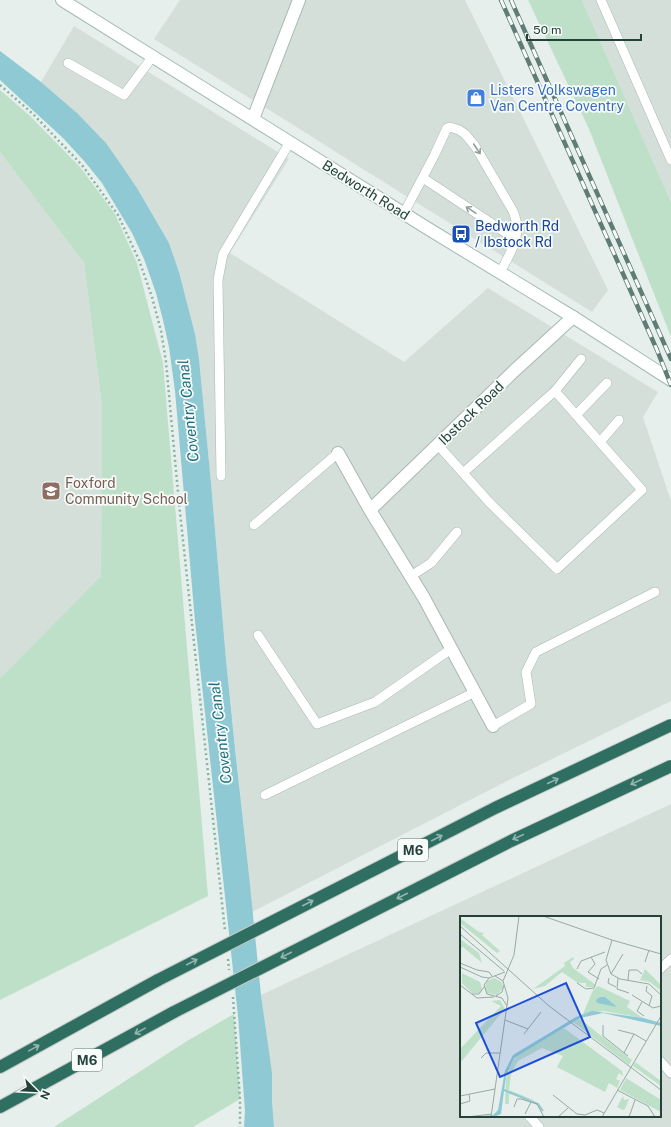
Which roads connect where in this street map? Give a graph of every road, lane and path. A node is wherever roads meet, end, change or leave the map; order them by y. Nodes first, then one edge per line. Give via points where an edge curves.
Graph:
1 (62, 0) edge
2 (299, 0) edge
3 (601, 0) edge
4 (153, 56) junction
5 (68, 63) dead end
6 (0, 85) edge
7 (253, 119) junction
8 (290, 142) junction
9 (671, 160) edge
10 (423, 178) junction
11 (404, 214) junction
12 (515, 239) junction
13 (500, 273) junction
14 (573, 317) junction
15 (581, 359) dead end
16 (671, 380) edge
17 (607, 383) dead end
18 (554, 391) junction
19 (576, 415) junction
20 (619, 420) dead end
21 (600, 442) junction
22 (438, 445) junction
23 (338, 453) joint
24 (463, 473) junction
25 (221, 476) dead end
26 (370, 510) junction
27 (254, 525) dead end
28 (457, 532) dead end
29 (411, 576) junction
30 (655, 592) dead end
31 (258, 634) dead end
32 (451, 649) junction
33 (475, 692) junction
34 (671, 725) edge
35 (493, 726) joint
36 (671, 766) edge
37 (265, 795) dead end
38 (225, 931) dead end
39 (228, 954) dead end
40 (671, 959) edge
41 (661, 969) edge
42 (230, 976) dead end
43 (232, 991) dead end
44 (661, 1062) edge
45 (0, 1067) edge
46 (671, 1073) edge
47 (0, 1107) edge
48 (530, 1117) edge
49 (240, 1127) edge
50 (539, 1127) edge

1 - 4 street, Bedworth Road
2 - 7 street
3 - 9 lane
4 - 5 lane via 124,95
4 - 7 street, Bedworth Road
6 - 38 path via 33,114 82,165 109,202 118,215 139,260 152,297 166,362
7 - 8 street, Bedworth Road
8 - 11 street, Bedworth Road
8 - 25 lane via 223,254 218,280
10 - 11 lane
12 -> 10 lane
10 -> 12 lane via 447,128 466,134 513,211 517,230
11 - 13 street, Bedworth Road
12 - 13 lane via 513,249
13 - 14 street, Bedworth Road
14 - 16 street, Bedworth Road
14 - 22 street, Ibstock Road
15 - 18 lane
17 - 19 lane
18 - 19 lane
18 - 24 lane
19 - 21 lane
20 - 21 lane
21 - 24 lane via 642,490 557,569
22 - 24 lane
22 - 26 street, Ibstock Road
23 - 26 street
23 - 27 lane
26 - 29 street
28 - 29 lane via 431,563
29 - 32 street
30 - 35 lane via 536,652 526,672 531,704
31 - 32 lane via 317,724 374,702
32 - 33 street
33 - 35 street
33 - 37 lane
45 -> 34 highway, M6, bridge via 158,980 495,808
36 -> 47 highway, M6, bridge via 511,841 174,1012
39 - 42 path
40 - 41 lane
43 - 49 path
44 - 46 lane
48 - 50 lane

